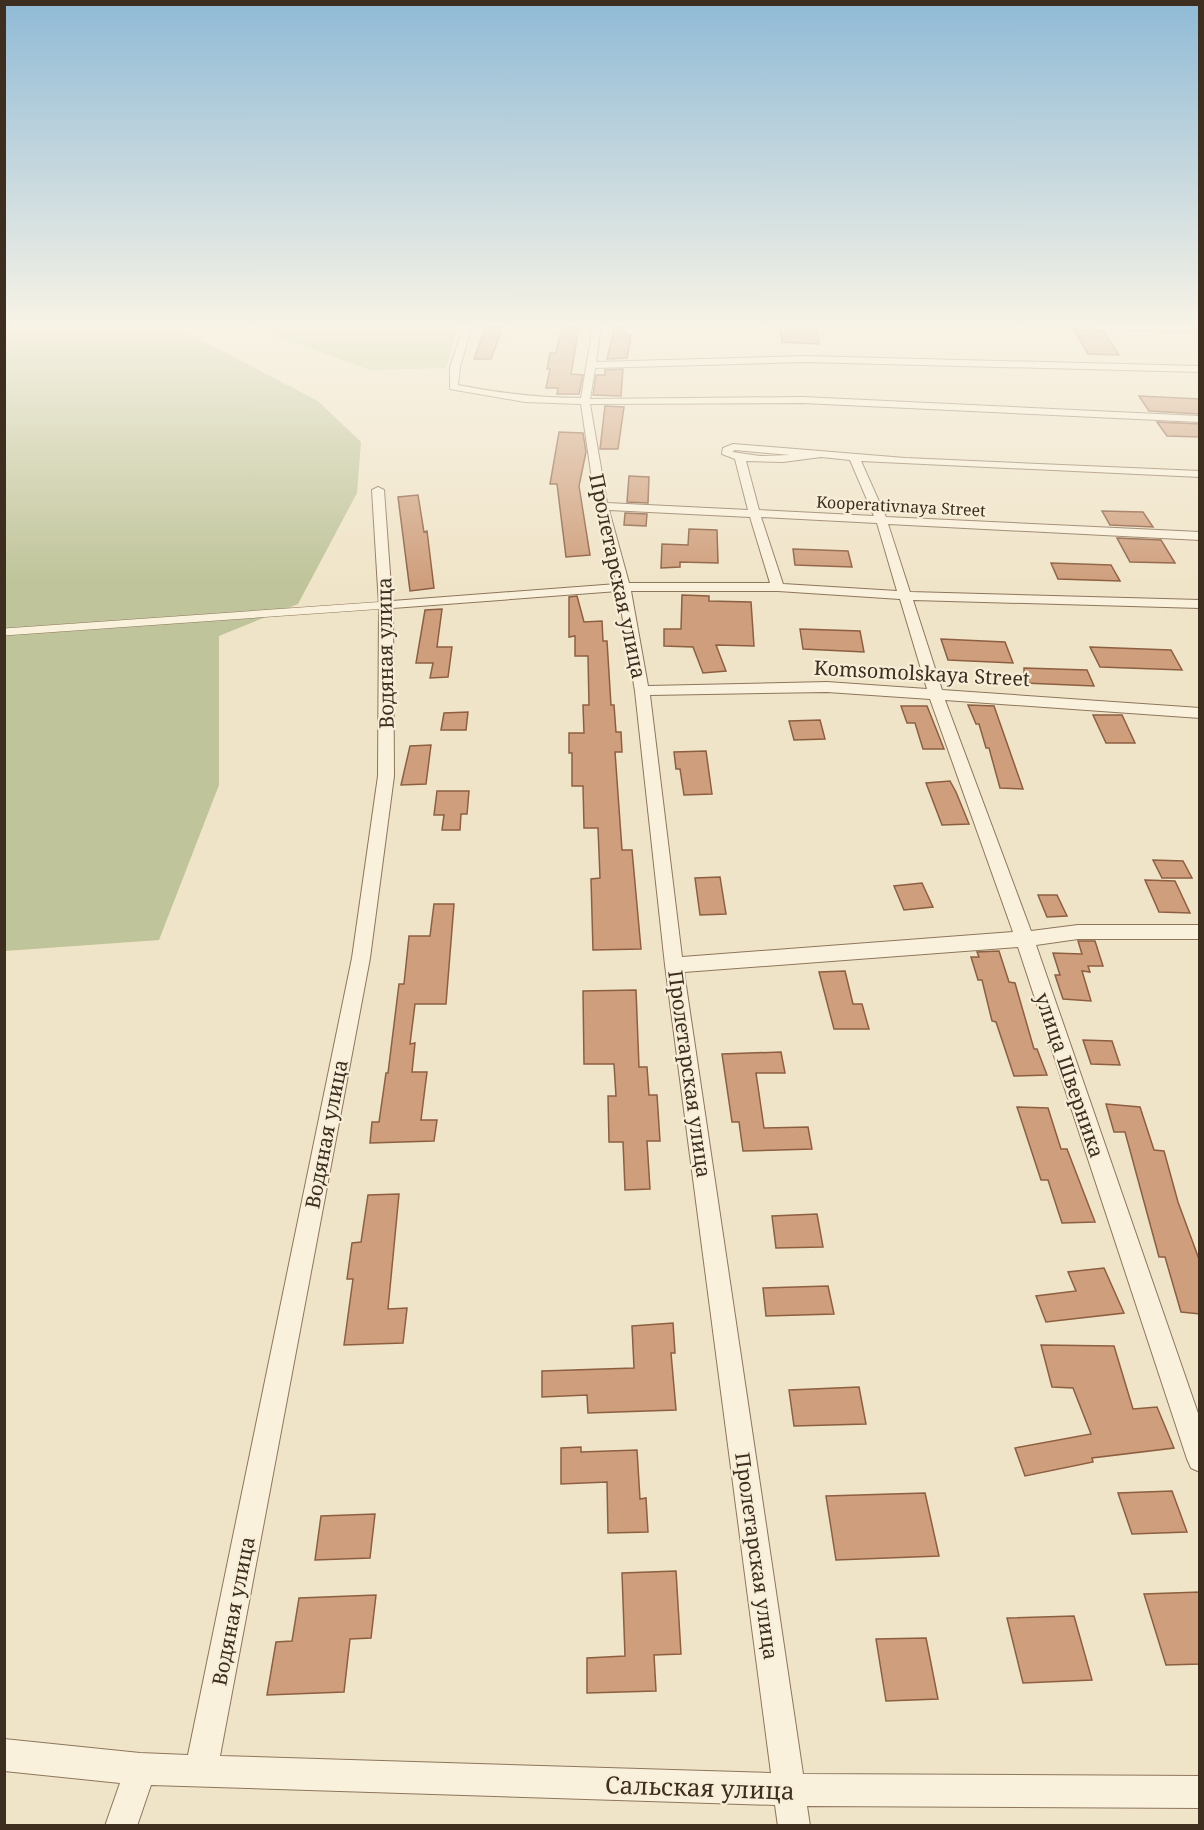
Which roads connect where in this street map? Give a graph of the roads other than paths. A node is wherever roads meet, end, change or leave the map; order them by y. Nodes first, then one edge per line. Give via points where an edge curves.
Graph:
1 (587, 411) edge
2 (1073, 411) edge
3 (1200, 418) edge
4 (853, 455) junction
5 (1200, 474) edge
6 (378, 490) dead end
7 (602, 506) junction
8 (756, 515) junction
9 (882, 522) junction
10 (1200, 536) edge
11 (624, 586) junction
12 (778, 587) junction
13 (907, 596) junction
14 (1200, 604) edge
15 (387, 605) junction
16 (4, 632) edge
17 (642, 691) junction
18 (936, 694) junction
19 (1200, 713) edge
20 (1200, 933) edge
21 (1025, 939) junction
22 (674, 964) junction
23 (1200, 1459) edge
24 (4, 1755) edge
25 (140, 1769) junction
26 (201, 1771) junction
27 (790, 1790) junction
28 (1200, 1792) edge
29 (121, 1826) edge
30 (794, 1826) edge

1 - 7 street, Пролетарская улица
2 - 3 street
4 - 5 street via 905,461
4 - 8 street via 727,450 727,454 740,458
4 - 9 street, улица Шверника
6 - 15 street, Водяная улица
7 - 8 street, Kooperativnaya Street
7 - 11 street, Пролетарская улица
8 - 9 street, Kooperativnaya Street
8 - 12 street
9 - 10 street, Kooperativnaya Street
9 - 13 street, улица Шверника
11 - 12 street
11 - 15 street
11 - 17 street, Пролетарская улица
12 - 13 street
13 - 14 street
13 - 18 street, улица Шверника
15 - 16 lane
15 - 26 street, Водяная улица via 386,776 361,958
17 - 18 street, Komsomolskaya Street via 827,687
17 - 22 street, Пролетарская улица
18 - 19 street, Komsomolskaya Street
18 - 21 street, улица Шверника
20 - 21 street via 1078,932
21 - 22 street
21 - 23 street, улица Шверника
22 - 27 street, Пролетарская улица
24 - 25 street, Сальская улица
25 - 26 street, Сальская улица
25 - 29 street
26 - 27 street, Сальская улица
27 - 28 street, Сальская улица
27 - 30 street, Пролетарская улица

